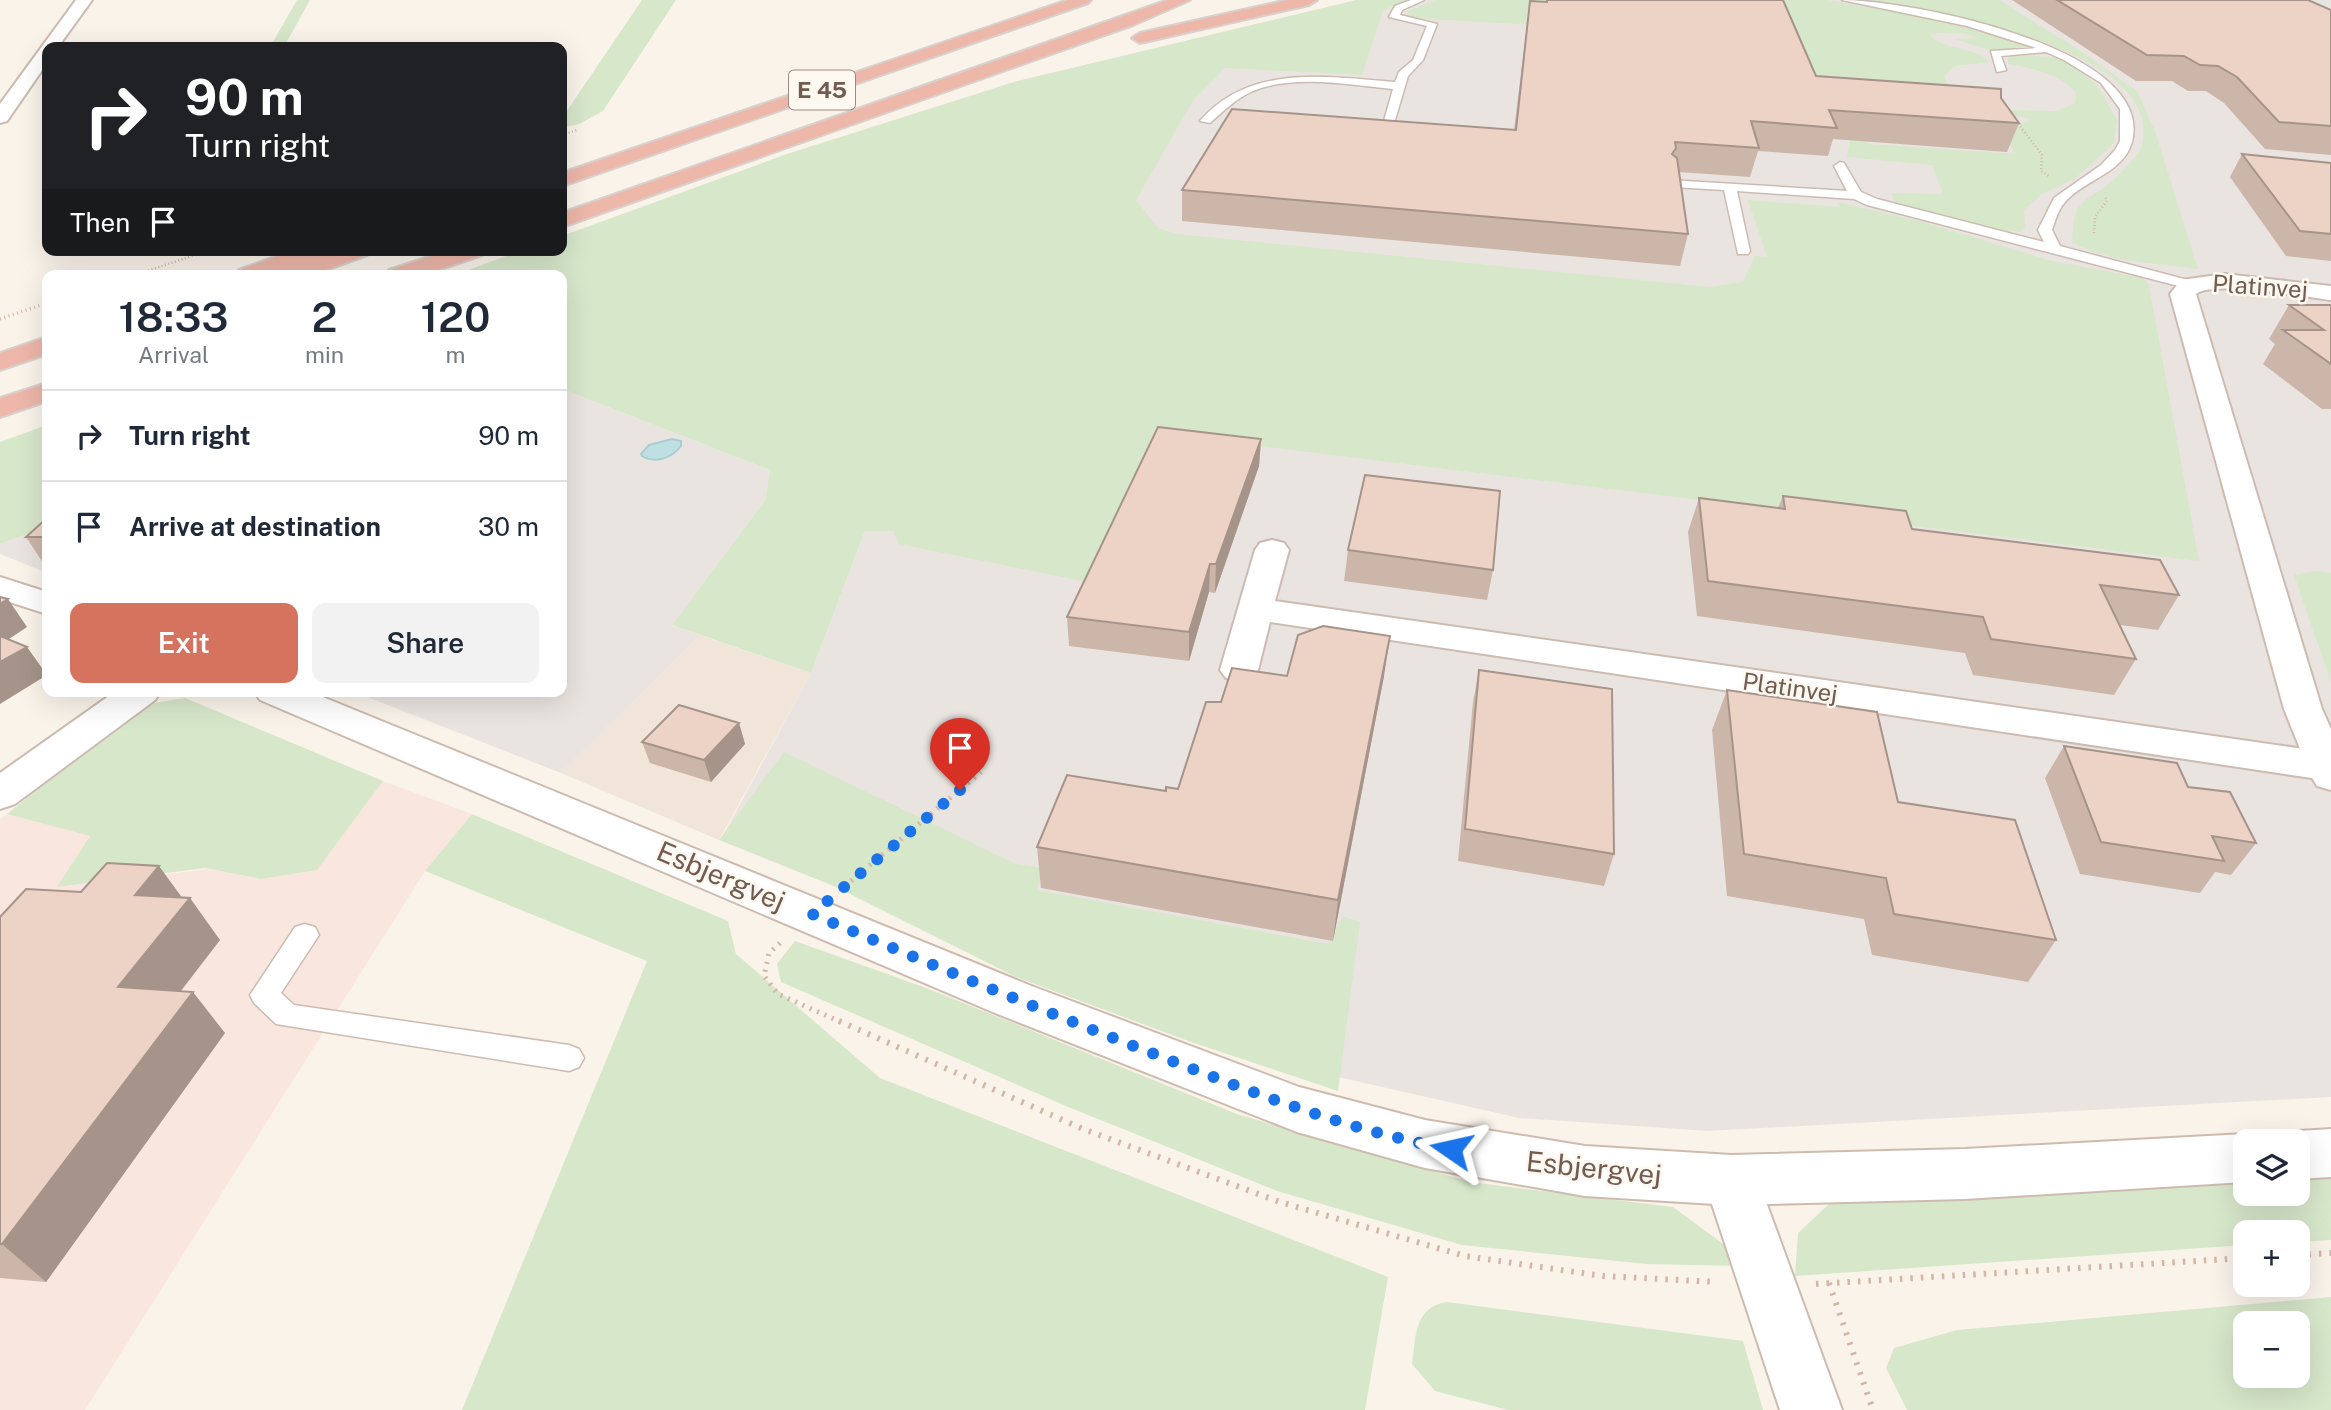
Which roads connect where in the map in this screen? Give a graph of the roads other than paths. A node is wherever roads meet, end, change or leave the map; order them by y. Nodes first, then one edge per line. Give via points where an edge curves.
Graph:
1 (84, 0) edge
2 (1038, 0) edge
3 (1182, 0) edge
4 (1310, 0) edge
5 (1419, 0) edge
6 (1847, 0) edge
7 (1091, 5) edge
8 (53, 42) edge
9 (2052, 50) junction
10 (42, 58) edge
11 (2001, 70) dead end
12 (800, 79) dead end
13 (1400, 86) junction
14 (750, 98) junction
15 (0, 117) edge
16 (858, 117) junction
17 (1206, 121) dead end
18 (1385, 135) edge
19 (567, 162) edge
20 (1840, 166) dead end
21 (567, 178) edge
22 (1673, 183) edge
23 (1730, 187) junction
24 (1856, 195) junction
25 (567, 204) edge
26 (567, 218) edge
27 (2054, 249) junction
28 (1743, 251) dead end
29 (300, 256) edge
30 (342, 256) edge
31 (422, 256) edge
32 (456, 256) edge
33 (262, 270) edge
34 (302, 270) edge
35 (384, 270) edge
36 (413, 270) edge
37 (2190, 285) junction
38 (2331, 293) edge
39 (42, 347) edge
40 (42, 360) edge
41 (0, 362) edge
42 (0, 374) edge
43 (42, 393) edge
44 (0, 408) edge
45 (1272, 550) dead end
46 (0, 587) edge
47 (42, 602) edge
48 (1255, 609) junction
49 (1239, 670) edge
50 (134, 697) edge
51 (288, 697) edge
52 (2328, 771) edge
53 (0, 794) edge
54 (305, 935) dead end
55 (569, 1058) dead end
56 (2331, 1153) edge
57 (2310, 1154) edge
58 (2233, 1159) edge
59 (1731, 1180) junction
60 (1811, 1410) edge

1 - 8 street
2 - 14 highway
3 - 16 highway
4 - 16 highway via 1088,50
5 - 13 lane via 1398,8 1394,17 1432,24 1417,63 1404,74
6 - 9 lane via 1969,22
7 - 21 highway, E 45
7 - 25 highway, E 45
9 - 11 lane via 1995,53
9 - 27 lane via 2077,62 2120,97 2130,122 2125,144 2104,169 2058,202 2045,230
10 - 15 street
12 - 14 highway
13 - 17 lane via 1290,82 1252,87
13 - 18 lane
14 - 19 highway
16 - 26 highway
20 - 24 lane
22 - 23 lane
23 - 24 lane
23 - 28 lane
24 - 27 lane
27 - 37 lane
29 - 33 highway
30 - 34 highway
31 - 35 highway
32 - 36 highway
37 - 38 street, Platinvej via 2236,282
37 - 52 street, Platinvej via 2183,294 2303,709
39 - 41 highway
40 - 42 highway
43 - 44 highway
45 - 48 street
46 - 47 street
48 - 49 street
48 - 52 street, Platinvej
50 - 53 street
51 - 59 street, Esbjergvej via 1012,999 1297,1109 1424,1144 1585,1171
54 - 55 lane via 264,995 286,1016
56 - 57 street
58 - 59 street, Esbjergvej via 1965,1174
59 - 60 street

